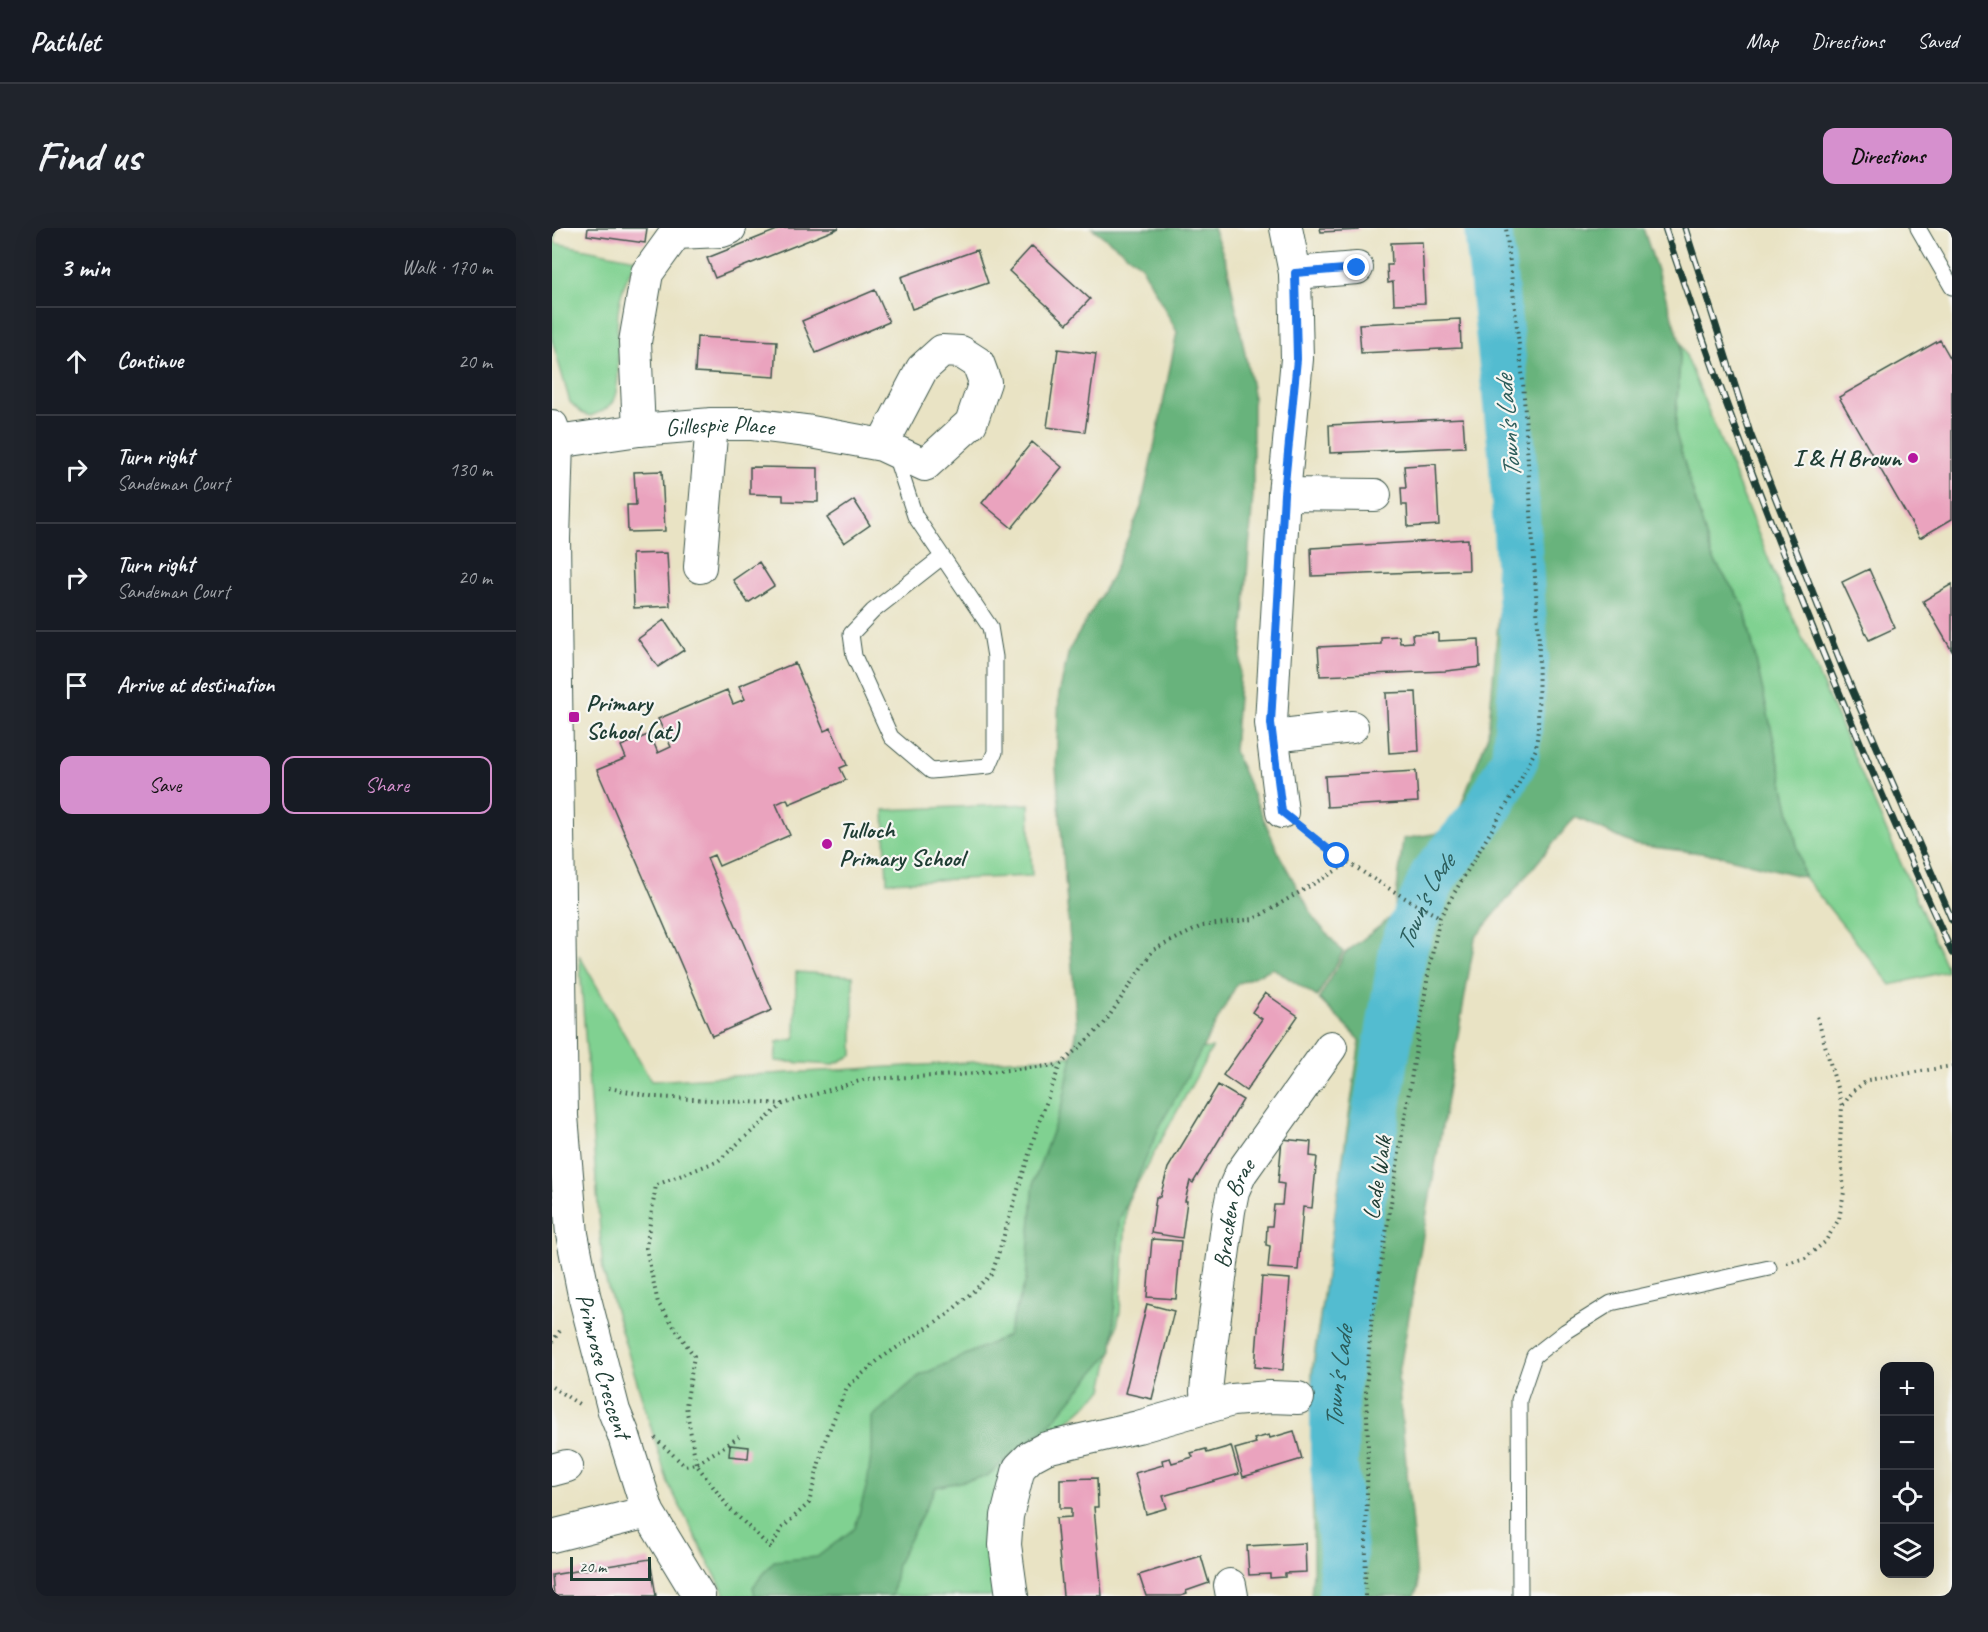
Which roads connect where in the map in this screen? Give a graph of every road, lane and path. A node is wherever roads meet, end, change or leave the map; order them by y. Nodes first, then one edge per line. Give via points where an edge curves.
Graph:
1 (730, 228) edge
2 (1286, 228) edge
3 (1506, 228) edge
4 (1918, 228) edge
5 (1357, 268) dead end
6 (1295, 273) junction
7 (1952, 287) edge
8 (712, 424) junction
9 (639, 430) junction
10 (554, 434) edge
11 (888, 448) joint
12 (1284, 494) junction
13 (1375, 495) dead end
14 (942, 557) junction
15 (700, 567) dead end
16 (1352, 727) dead end
17 (554, 731) edge
18 (1273, 736) junction
19 (1282, 812) joint
20 (1348, 863) junction
21 (1440, 917) junction
22 (1817, 1016) dead end
23 (1331, 1047) dead end
24 (1060, 1065) junction
25 (1952, 1065) edge
26 (609, 1088) dead end
27 (783, 1104) junction
28 (1842, 1106) junction
29 (1769, 1268) joint
30 (1298, 1398) dead end
31 (1207, 1407) junction
32 (623, 1433) junction
33 (739, 1437) dead end
34 (696, 1464) junction
35 (648, 1512) junction
36 (552, 1536) edge
37 (699, 1596) edge
38 (1012, 1596) edge
39 (1365, 1596) edge
40 (1520, 1596) edge

1 - 9 street via 676,233 647,273 635,342
2 - 6 street
3 - 21 path, Lade Walk via 1523,381 1539,642 1536,749
4 - 7 lane
5 - 6 street
6 - 12 street via 1297,359
8 - 9 street, Gillespie Place
8 - 11 street, Gillespie Place via 806,430
8 - 15 street
9 - 10 street, Gillespie Place
10 - 17 street, Primrose Crescent
11 - 14 lane via 915,516
12 - 13 street
12 - 18 street
14 - 14 lane via 990,627 995,752 989,766 931,771 891,737 854,656 851,634 873,611
16 - 18 street
17 - 32 street, Primrose Crescent via 562,1116 572,1234 584,1295
18 - 19 street
19 - 20 path
20 - 21 path
20 - 24 path via 1254,918 1203,926 1153,950 1104,1024
21 - 39 path, Lade Walk via 1371,1326 1366,1390
22 - 28 path
23 - 31 street, Bracken Brae via 1241,1173 1233,1191 1210,1354
24 - 27 path via 866,1079
24 - 34 path via 992,1274 948,1314 881,1358 847,1387 824,1443 809,1503 781,1529 771,1548 730,1509
25 - 28 path via 1868,1080
26 - 27 path via 656,1097
27 - 34 path via 717,1161 656,1185 646,1248 658,1303 694,1356 686,1406
28 - 29 path via 1844,1192 1839,1219 1825,1242 1805,1258
29 - 40 lane via 1611,1303 1534,1356 1519,1400
30 - 31 street via 1232,1400
31 - 38 street via 1046,1448 1025,1461 1012,1491 1005,1530
32 - 34 path via 654,1436 685,1466
32 - 35 street, Primrose Crescent
33 - 34 path
35 - 36 street
35 - 37 street, Primrose Crescent

